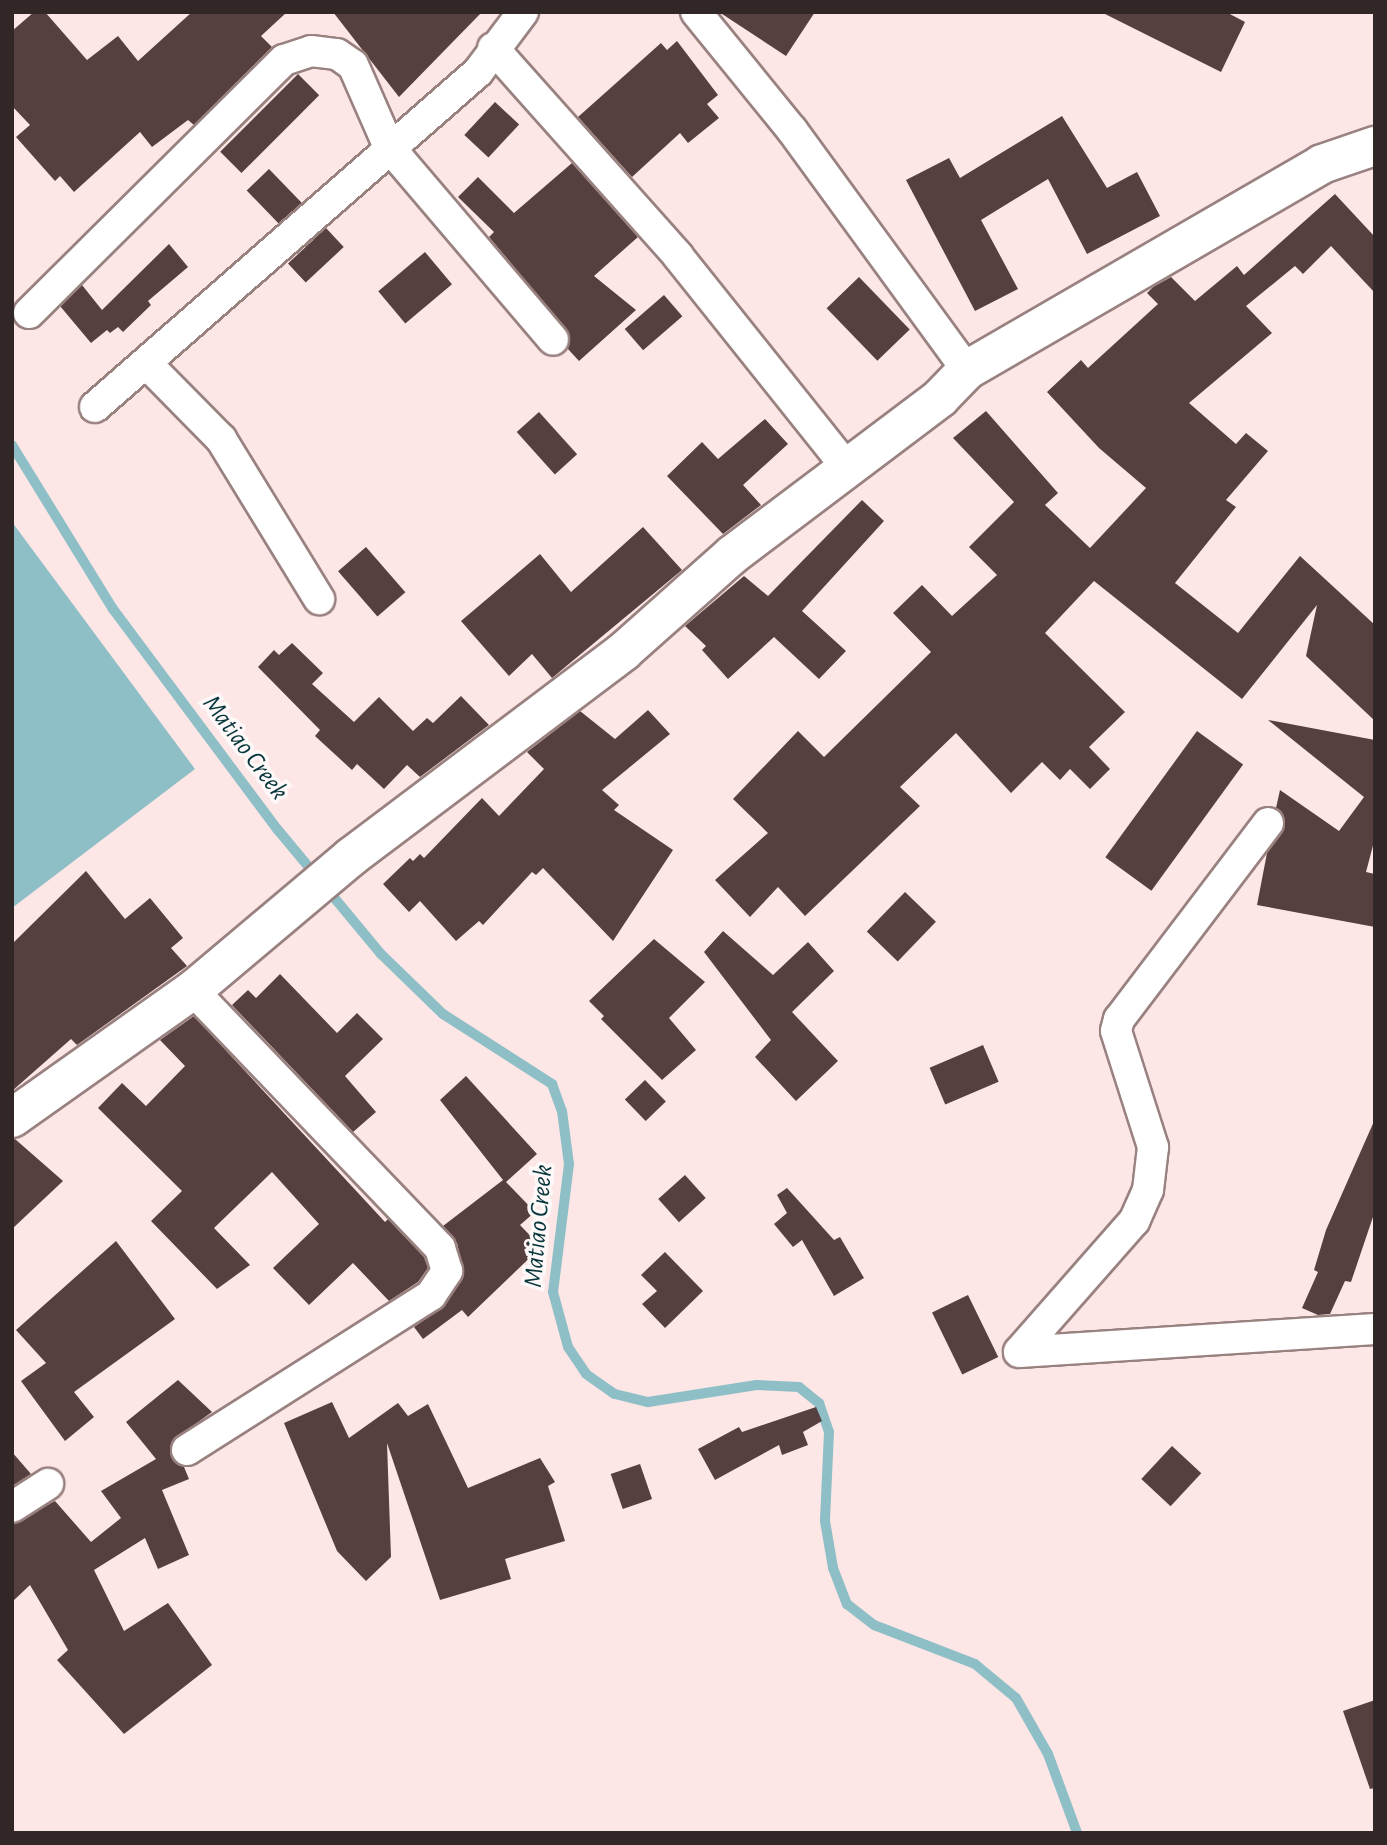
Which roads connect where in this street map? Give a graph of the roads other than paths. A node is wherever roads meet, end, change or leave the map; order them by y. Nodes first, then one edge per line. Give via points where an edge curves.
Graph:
1 (523, 12) edge
2 (696, 12) edge
3 (493, 48) junction
4 (1375, 146) edge
5 (389, 148) junction
6 (29, 313) dead end
7 (553, 340) dead end
8 (146, 363) junction
9 (967, 370) junction
10 (95, 407) dead end
11 (848, 469) junction
12 (319, 599) dead end
13 (1268, 823) dead end
14 (192, 990) junction
15 (12, 1118) edge
16 (1374, 1327) edge
17 (187, 1450) dead end
18 (48, 1484) dead end
19 (12, 1507) edge

1 - 3 street
2 - 9 street via 792,130
3 - 5 street via 478,72
3 - 11 street via 678,256
4 - 9 street via 1322,164
5 - 6 street via 353,65 337,54 311,51 284,60
5 - 7 street
5 - 8 street
8 - 10 street
8 - 12 street via 221,439
9 - 11 street via 940,398
11 - 14 street via 732,555 624,651 351,858
13 - 16 street via 1119,1019 1116,1031 1153,1147 1148,1190 1134,1221 1019,1352
14 - 15 street
14 - 17 street via 440,1248 447,1272 432,1295
18 - 19 street

